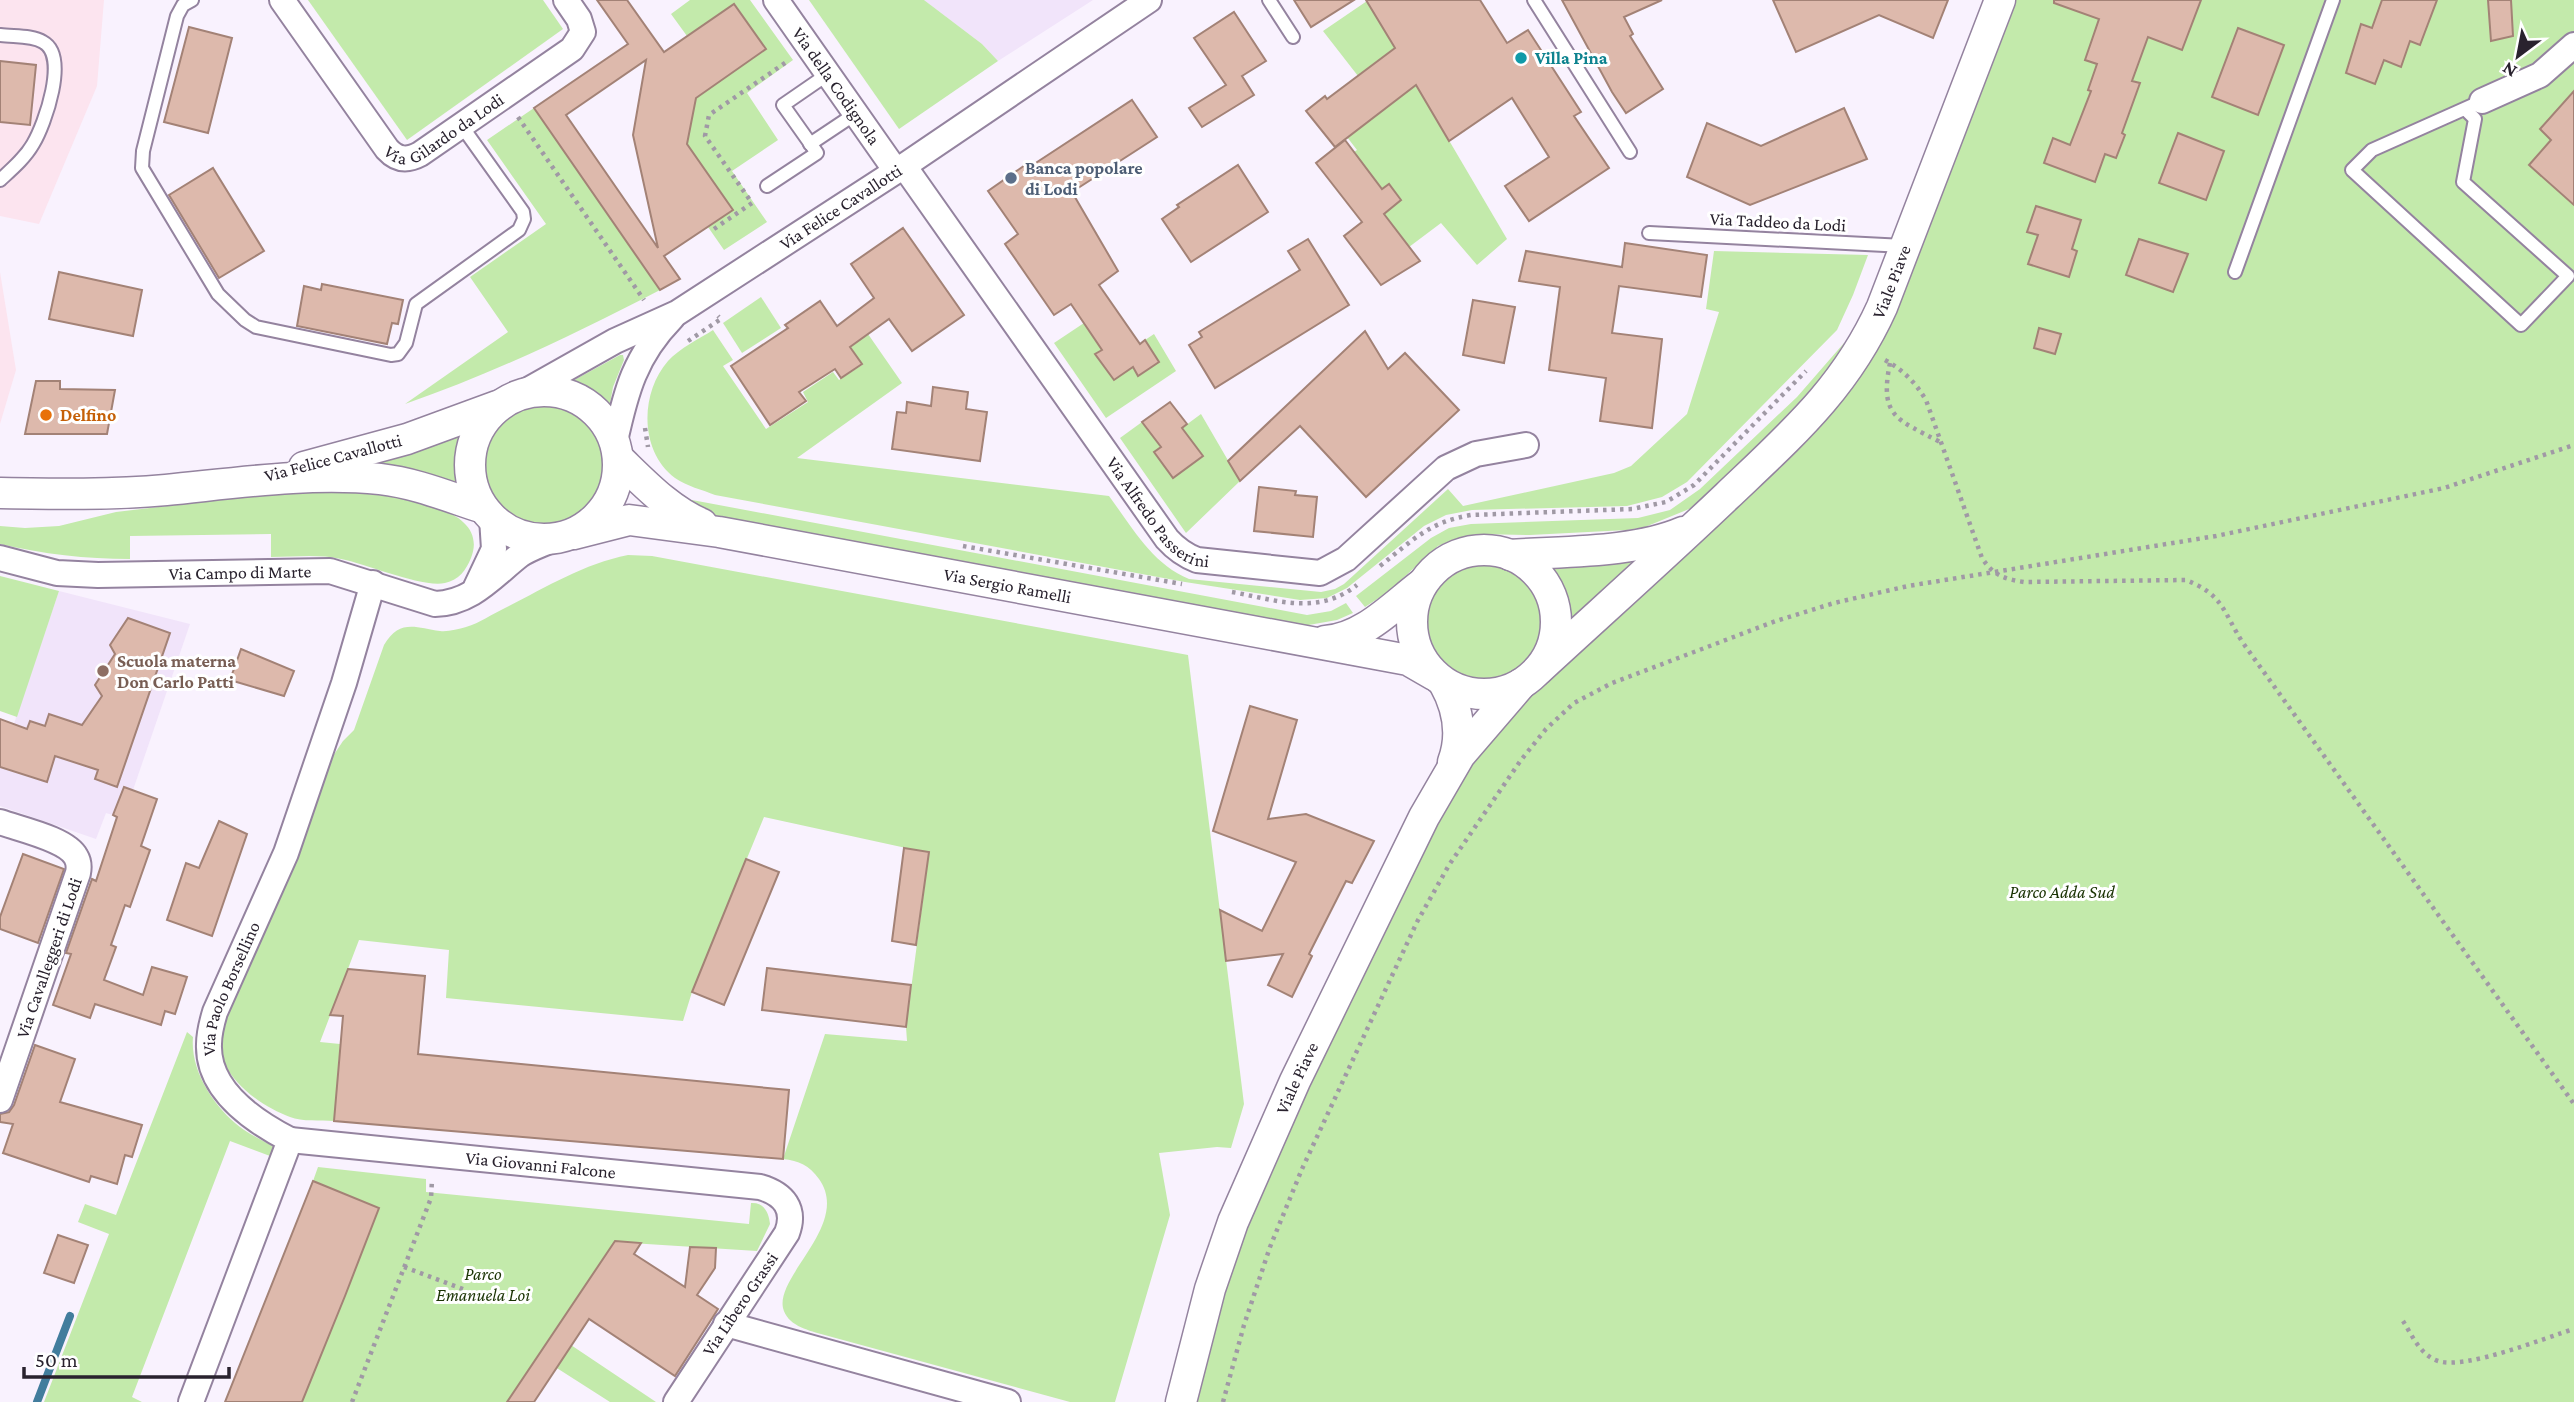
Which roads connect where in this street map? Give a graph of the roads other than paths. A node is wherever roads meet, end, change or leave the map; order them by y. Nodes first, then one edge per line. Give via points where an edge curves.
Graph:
1 (191, 0) edge
2 (282, 0) edge
3 (566, 0) edge
4 (776, 0) edge
5 (1149, 0) edge
6 (1269, 0) edge
7 (1534, 0) edge
8 (2000, 0) edge
9 (2333, 0) edge
10 (0, 35) edge
11 (1293, 37) dead end
12 (2574, 45) edge
13 (828, 74) junction
14 (2473, 105) junction
15 (855, 114) junction
16 (461, 125) junction
17 (810, 144) junction
18 (1630, 152) dead end
19 (900, 169) junction
20 (0, 180) edge
21 (767, 186) dead end
22 (1649, 233) dead end
23 (1905, 246) junction
24 (2235, 272) dead end
25 (677, 313) junction
26 (510, 400) junction
27 (1525, 446) dead end
28 (617, 449) junction
29 (246, 481) junction
30 (0, 493) edge
31 (488, 513) junction
32 (1706, 516) junction
33 (719, 532) junction
34 (565, 536) junction
35 (1510, 555) junction
36 (0, 558) edge
37 (373, 583) junction
38 (1422, 584) junction
39 (473, 594) junction
40 (1297, 638) junction
41 (1529, 677) junction
42 (1439, 679) junction
43 (1451, 769) junction
44 (0, 822) edge
45 (0, 1100) edge
46 (290, 1140) junction
47 (785, 1202) joint
48 (726, 1324) junction
49 (191, 1402) edge
50 (676, 1402) edge
51 (1007, 1402) edge
52 (1181, 1402) edge

1 - 16 lane via 177,16 142,168 218,294 256,327 398,354 406,343 416,304 519,230 524,219
2 - 16 street, Via Gilardo da Lodi via 394,156 412,158
3 - 16 street, Via Gilardo da Lodi via 582,27 578,42
4 - 13 street, Via della Codignola
5 - 19 street, Via Felice Cavallotti
6 - 11 lane
7 - 18 lane
8 - 23 street, Viale Piave
9 - 24 lane
10 - 20 lane via 44,42 51,48 55,66 43,123 32,145
12 - 14 street via 2540,75
13 - 15 street, Via della Codignola
13 - 17 lane via 783,105
14 - 14 lane via 2372,150 2352,170 2521,325 2568,276 2463,182 2475,119
15 - 17 lane
15 - 19 street, Via della Codignola
17 - 21 lane via 817,153
19 - 25 street, Via Felice Cavallotti
19 - 27 street, Via Alfredo Passerini via 1167,539 1185,556 1320,573 1346,559 1446,468 1476,454
22 - 23 lane, Via Taddeo da Lodi
23 - 32 street, Viale Piave via 1863,348 1819,407
25 - 26 street, Via Felice Cavallotti via 615,341
25 - 28 street via 651,342 633,373
26 - 28 street, Via Felice Cavallotti via 548,390 584,402 606,423
26 - 29 street, Via Felice Cavallotti via 407,439
26 - 31 street, Via Felice Cavallotti via 486,418 470,457 474,492
28 - 33 street, Via Sergio Ramelli via 676,510
28 - 34 street via 612,496 590,524
29 - 30 street, Via Felice Cavallotti via 121,493
29 - 31 street, Via Felice Cavallotti via 380,479 413,485
31 - 34 street, Via Felice Cavallotti via 507,530 525,537
31 - 39 street via 494,549
32 - 35 street, Viale Piave via 1685,531 1653,542
32 - 41 street, Viale Piave
33 - 34 street, Via Sergio Ramelli via 629,520
33 - 40 street, Via Sergio Ramelli
34 - 39 street, Via Campo di Marte via 523,553
35 - 38 street, Viale Piave via 1486,550 1461,553 1439,565
35 - 41 street, Viale Piave via 1530,567 1545,584 1554,606 1556,628 1550,651
36 - 37 street, Via Campo di Marte via 57,573 330,572
37 - 39 street, Via Campo di Marte via 435,604 451,604
37 - 46 street, Via Paolo Borsellino via 286,853 215,1012 208,1047 221,1084 238,1105
38 - 40 street, Via Sergio Ramelli via 1350,636 1326,641
38 - 42 street, Viale Piave via 1413,607 1412,632 1419,656
40 - 42 street, Via Sergio Ramelli via 1408,660
41 - 42 street, Viale Piave via 1502,692 1482,695
41 - 43 street, Viale Piave
42 - 43 street, Viale Piave via 1452,696 1458,726
43 - 52 street, Viale Piave via 1307,1056 1233,1222 1210,1289
44 - 45 street, Via Cavalleggeri di Lodi via 60,843 76,855 78,873
46 - 47 street, Via Giovanni Falcone via 760,1187 777,1193
46 - 49 street
47 - 48 street, Via Libero Grassi via 791,1213 787,1234
48 - 50 street, Via Libero Grassi
48 - 51 street

